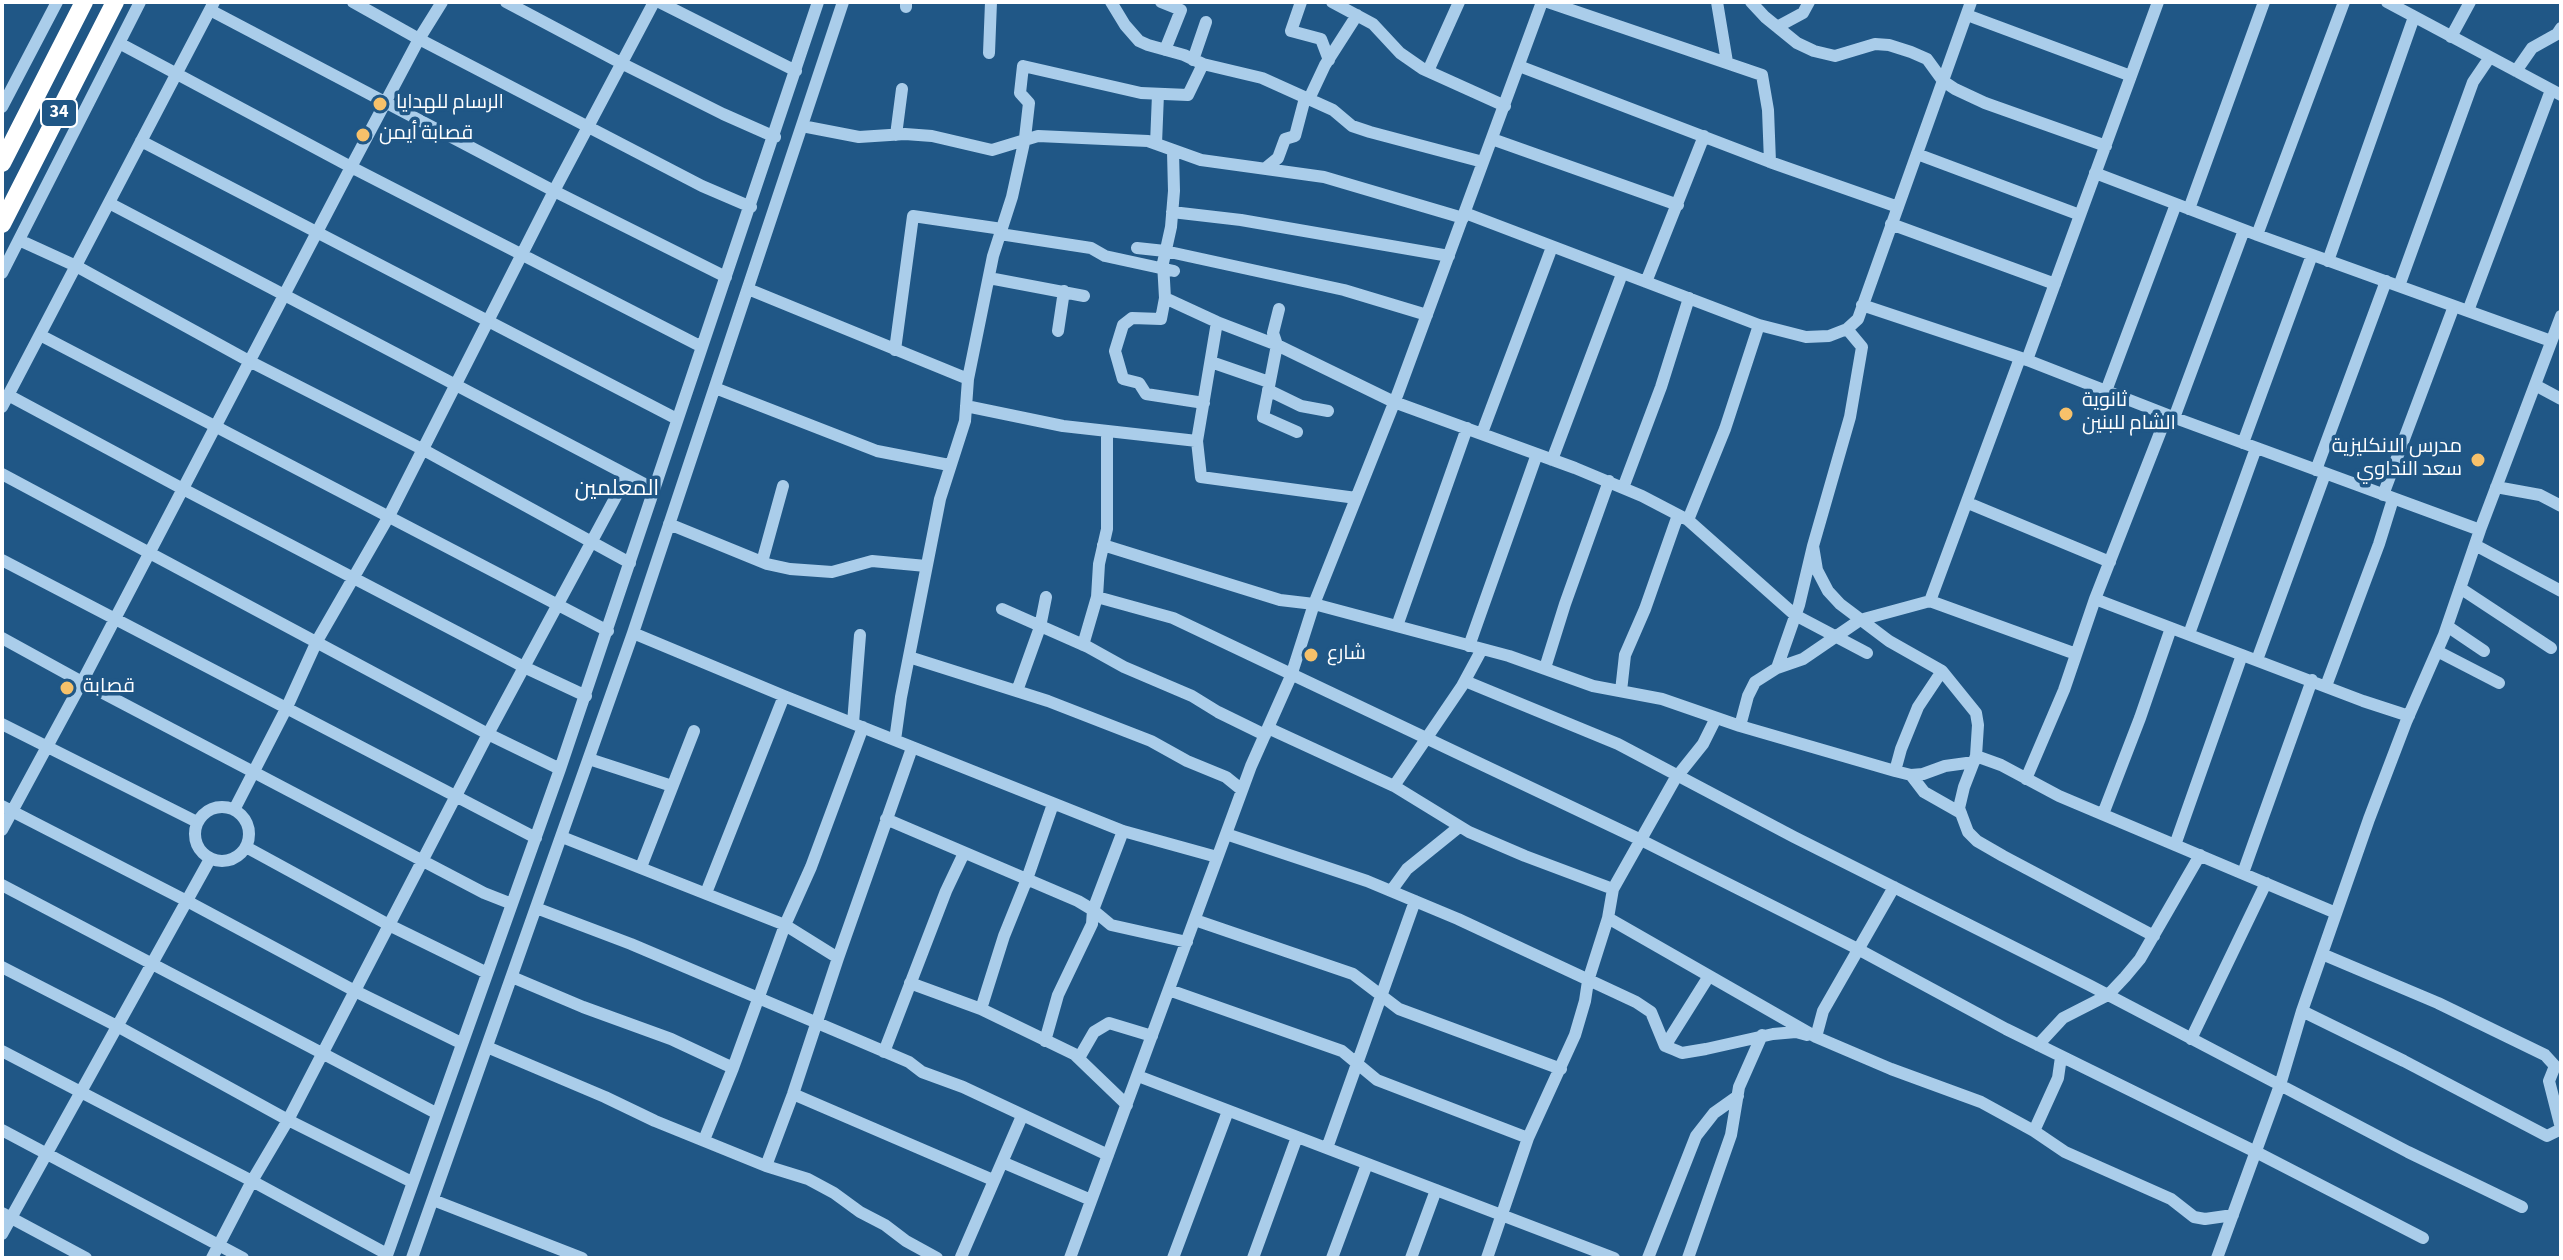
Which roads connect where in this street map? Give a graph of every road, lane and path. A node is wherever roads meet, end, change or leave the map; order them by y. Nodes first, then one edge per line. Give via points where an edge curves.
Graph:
1 (57, 2) edge
2 (84, 2) edge
3 (115, 2) edge
4 (140, 2) edge
5 (353, 2) edge
6 (442, 2) edge
7 (506, 2) edge
8 (656, 2) edge
9 (818, 2) edge
10 (843, 2) edge
11 (991, 2) edge
12 (1111, 2) edge
13 (1161, 2) edge
14 (1301, 2) edge
15 (1459, 2) edge
16 (1542, 2) edge
17 (1548, 2) edge
18 (1717, 2) edge
19 (1751, 2) edge
20 (1809, 2) edge
21 (2158, 2) edge
22 (2264, 2) edge
23 (2344, 2) edge
24 (2387, 2) edge
25 (2470, 2) edge
26 (1338, 3) edge
27 (212, 6) edge
28 (1969, 8) edge
29 (1357, 15) junction
30 (2414, 17) junction
31 (1206, 22) dead end
32 (1777, 27) junction
33 (2561, 28) edge
34 (2451, 37) junction
35 (419, 39) junction
36 (119, 43) junction
37 (1165, 50) junction
38 (989, 53) dead end
39 (2490, 57) junction
40 (1329, 60) junction
41 (1198, 62) junction
42 (1727, 62) junction
43 (621, 63) junction
44 (1519, 66) junction
45 (796, 71) junction
46 (1428, 71) junction
47 (2516, 71) junction
48 (177, 73) junction
49 (2131, 76) junction
50 (1943, 81) junction
51 (902, 89) dead end
52 (2556, 92) edge
53 (1158, 94) junction
54 (1307, 98) junction
55 (386, 102) junction
56 (1505, 106) junction
57 (2, 107) edge
58 (21, 126) junction
59 (802, 126) junction
60 (590, 127) junction
61 (896, 135) junction
62 (1704, 136) junction
63 (775, 137) junction
64 (46, 138) junction
65 (1025, 138) junction
66 (1492, 139) junction
67 (141, 141) junction
68 (1156, 144) junction
69 (2106, 146) junction
70 (1173, 152) junction
71 (1917, 154) junction
72 (1483, 162) junction
73 (1770, 162) junction
74 (2, 163) edge
75 (351, 167) junction
76 (1267, 167) junction
77 (2095, 173) junction
78 (762, 174) junction
79 (784, 181) junction
80 (554, 191) junction
81 (109, 203) junction
82 (2176, 204) junction
83 (1678, 205) junction
84 (751, 207) junction
85 (1898, 207) junction
86 (2189, 209) junction
87 (1172, 212) junction
88 (2080, 215) junction
89 (1464, 216) junction
90 (2, 224) edge
91 (1891, 224) junction
92 (1001, 231) junction
93 (2251, 232) junction
94 (318, 233) junction
95 (19, 240) junction
96 (1552, 247) junction
97 (1137, 248) dead end
98 (1165, 251) junction
99 (522, 254) junction
100 (2312, 255) junction
101 (1449, 256) junction
102 (2328, 261) junction
103 (76, 266) junction
104 (1168, 270) junction
105 (2, 273) edge
106 (1622, 274) junction
107 (726, 277) junction
108 (989, 278) junction
109 (2386, 281) junction
110 (1646, 282) junction
111 (2055, 284) junction
112 (2399, 286) junction
113 (748, 289) junction
114 (1064, 291) junction
115 (283, 296) junction
116 (1084, 296) dead end
117 (1165, 298) junction
118 (1689, 298) junction
119 (1862, 305) junction
120 (2454, 306) junction
121 (1279, 309) dead end
122 (2468, 311) junction
123 (1427, 315) junction
124 (2561, 316) edge
125 (488, 322) junction
126 (1217, 322) junction
127 (1759, 325) junction
128 (1847, 329) junction
129 (1058, 331) dead end
130 (40, 335) junction
131 (2551, 341) junction
132 (1277, 345) junction
133 (702, 347) junction
134 (895, 350) junction
135 (2023, 359) junction
136 (249, 361) junction
137 (1211, 362) junction
138 (968, 379) junction
139 (2535, 385) junction
140 (455, 386) junction
141 (1268, 386) junction
142 (715, 388) junction
143 (2106, 391) junction
144 (2561, 399) edge
145 (5, 401) edge
146 (1394, 402) junction
147 (1204, 403) junction
148 (966, 406) junction
149 (1328, 411) dead end
150 (2171, 416) junction
151 (677, 419) junction
152 (216, 426) junction
153 (1467, 428) junction
154 (1297, 432) dead end
155 (1107, 433) junction
156 (1482, 433) junction
157 (1197, 441) junction
158 (2250, 446) junction
159 (422, 449) junction
160 (1537, 454) junction
161 (1552, 460) junction
162 (949, 465) junction
163 (2320, 472) junction
164 (2, 474) edge
165 (627, 476) junction
166 (1609, 481) junction
167 (783, 486) dead end
168 (2496, 487) junction
169 (1623, 488) junction
170 (183, 489) junction
171 (654, 489) junction
172 (2388, 497) junction
173 (1356, 498) junction
174 (1968, 503) junction
175 (2561, 506) edge
176 (389, 516) junction
177 (1683, 517) junction
178 (669, 524) junction
179 (2480, 530) junction
180 (591, 540) junction
181 (1103, 545) junction
182 (2475, 545) junction
183 (1813, 546) junction
184 (149, 554) junction
185 (2, 560) edge
186 (762, 562) junction
187 (2110, 562) junction
188 (630, 563) junction
189 (926, 566) junction
190 (352, 576) junction
191 (2460, 588) junction
192 (2561, 591) edge
193 (1046, 597) dead end
194 (1097, 597) junction
195 (2095, 599) junction
196 (1930, 601) junction
197 (1314, 604) junction
198 (558, 605) junction
199 (1002, 609) dead end
200 (1795, 615) junction
201 (115, 618) junction
202 (1860, 620) junction
203 (1397, 626) junction
204 (2447, 626) junction
205 (1040, 627) junction
206 (2171, 628) junction
207 (608, 631) junction
208 (633, 633) junction
209 (2189, 634) junction
210 (860, 635) dead end
211 (1834, 637) junction
212 (2, 638) edge
213 (317, 641) junction
214 (1083, 645) junction
215 (1469, 646) junction
216 (2551, 648) dead end
217 (1482, 649) junction
218 (2437, 651) junction
219 (2484, 651) dead end
220 (1867, 653) dead end
221 (2076, 654) junction
222 (2242, 655) junction
223 (909, 657) junction
224 (2257, 660) junction
225 (524, 667) junction
226 (1545, 668) junction
227 (1777, 668) junction
228 (1942, 671) junction
229 (1291, 676) junction
230 (2312, 680) junction
231 (1465, 681) junction
232 (82, 682) junction
233 (2499, 683) dead end
234 (2326, 686) junction
235 (1017, 691) junction
236 (1621, 691) junction
237 (586, 696) junction
238 (784, 696) junction
239 (287, 707) junction
240 (2409, 716) junction
241 (1716, 718) junction
242 (2, 724) edge
243 (858, 725) junction
244 (1740, 726) junction
245 (694, 731) dead end
246 (1266, 731) junction
247 (488, 734) junction
248 (1428, 737) junction
249 (895, 740) junction
250 (46, 747) junction
251 (912, 748) junction
252 (589, 759) junction
253 (1975, 759) junction
254 (560, 769) junction
255 (254, 770) junction
256 (1895, 771) junction
257 (1679, 775) junction
258 (1911, 775) junction
259 (2026, 779) junction
260 (672, 786) junction
261 (1394, 786) junction
262 (1242, 790) junction
263 (552, 792) junction
264 (455, 798) junction
265 (575, 800) junction
266 (1053, 804) junction
267 (7, 808) edge
268 (234, 810) junction
269 (1961, 813) junction
270 (2103, 814) junction
271 (886, 819) junction
272 (197, 822) junction
273 (1459, 827) junction
274 (2, 830) edge
275 (1123, 831) junction
276 (1226, 834) junction
277 (562, 837) junction
278 (536, 838) junction
279 (1641, 840) junction
280 (2175, 845) junction
281 (246, 847) junction
282 (964, 853) junction
283 (2200, 855) junction
284 (1217, 857) junction
285 (210, 859) junction
286 (423, 861) junction
287 (641, 867) junction
288 (2243, 873) junction
289 (1027, 879) junction
290 (2266, 883) junction
291 (2, 885) edge
292 (1894, 887) junction
293 (1613, 889) junction
294 (1391, 891) junction
295 (706, 893) junction
296 (185, 900) junction
297 (1415, 901) junction
298 (512, 904) junction
299 (536, 908) junction
300 (1093, 910) junction
301 (2336, 913) junction
302 (1608, 918) junction
303 (1195, 920) junction
304 (389, 925) junction
305 (785, 925) junction
306 (2154, 936) junction
307 (1187, 942) junction
308 (1859, 949) junction
309 (2322, 954) junction
310 (838, 958) junction
311 (152, 962) junction
312 (2, 967) edge
313 (487, 973) junction
314 (1709, 976) junction
315 (512, 977) junction
316 (1588, 981) junction
317 (910, 983) junction
318 (1169, 990) junction
319 (355, 991) junction
320 (1381, 995) junction
321 (2108, 995) junction
322 (758, 997) junction
323 (981, 1009) junction
324 (2302, 1011) junction
325 (817, 1023) junction
326 (117, 1026) junction
327 (1762, 1035) junction
328 (1152, 1036) junction
329 (1816, 1037) junction
330 (2191, 1039) junction
331 (1045, 1041) junction
332 (461, 1043) junction
333 (2038, 1045) junction
334 (1665, 1046) junction
335 (487, 1047) junction
336 (2, 1051) edge
337 (884, 1052) junction
338 (322, 1055) junction
339 (2061, 1057) junction
340 (1079, 1058) junction
341 (1356, 1063) junction
342 (733, 1068) junction
343 (1561, 1069) junction
344 (1138, 1076) junction
345 (2280, 1085) junction
346 (81, 1092) junction
347 (793, 1094) junction
348 (1738, 1096) junction
349 (1127, 1105) junction
350 (1228, 1111) junction
351 (436, 1113) junction
352 (1022, 1116) junction
353 (288, 1120) junction
354 (2561, 1129) edge
355 (2, 1130) edge
356 (2034, 1131) junction
357 (1297, 1137) junction
358 (1528, 1138) junction
359 (704, 1140) junction
360 (1327, 1148) junction
361 (2256, 1152) junction
362 (45, 1153) junction
363 (1108, 1155) junction
364 (1002, 1162) junction
365 (1367, 1164) junction
366 (766, 1166) junction
367 (993, 1180) junction
368 (252, 1181) junction
369 (412, 1182) junction
370 (1436, 1190) junction
371 (433, 1200) junction
372 (1091, 1200) junction
373 (2522, 1207) dead end
374 (6, 1215) edge
375 (2233, 1215) junction
376 (1502, 1216) junction
377 (2, 1234) edge
378 (2423, 1238) dead end
379 (218, 1245) junction
380 (386, 1256) edge
381 (2223, 1256) edge
382 (86, 1258) edge
383 (212, 1258) edge
384 (243, 1258) edge
385 (412, 1258) edge
386 (579, 1258) edge
387 (937, 1258) edge
388 (951, 1258) edge
389 (963, 1258) edge
390 (1070, 1258) edge
391 (1173, 1258) edge
392 (1253, 1258) edge
393 (1332, 1258) edge
394 (1411, 1258) edge
395 (1487, 1258) edge
396 (1614, 1258) edge
397 (1648, 1258) edge
398 (1688, 1258) edge

1 - 57 street
2 - 58 highway, 34
3 - 64 highway, 34
4 - 36 street
5 - 35 street
6 - 35 street
7 - 43 street
8 - 43 street
8 - 45 street
9 - 45 street
10 - 59 street
11 - 38 street
12 - 37 street via 1139,41
13 - 37 street via 1181,10
14 - 40 street via 1291,31 1321,39
15 - 46 street
16 - 44 street
17 - 42 street
18 - 42 street
19 - 32 street
20 - 32 street via 1803,13
21 - 49 street
22 - 86 street
23 - 93 street
24 - 30 street
25 - 34 street
26 - 29 street
27 - 48 street
27 - 55 street
28 - 49 street
28 - 50 street
29 - 40 street
29 - 46 street
30 - 34 street
30 - 102 street
31 - 41 street
32 - 50 street via 1797,43 1835,56 1875,44 1911,52 1927,59
33 - 47 street via 2532,48
34 - 39 street
35 - 55 street
35 - 60 street
36 - 48 street
36 - 95 street
37 - 41 street
39 - 47 street
39 - 112 street via 2473,82
40 - 54 street
41 - 53 street via 1188,95
41 - 54 street via 1262,78
42 - 73 street via 1762,75
43 - 60 street
43 - 63 street
44 - 56 street
44 - 62 street
45 - 63 street
46 - 56 street
47 - 52 street
48 - 67 street
48 - 75 street
49 - 69 street
50 - 69 street via 1985,103
50 - 71 street
51 - 61 street
52 - 122 street
53 - 65 street via 1023,66 1020,93 1029,103
53 - 68 street
54 - 72 street via 1352,126
54 - 76 street via 1295,136 1285,139 1278,158
55 - 75 street
55 - 80 street
56 - 66 street
58 - 64 highway
58 - 74 highway, 34
59 - 61 street via 859,137
59 - 79 street
60 - 80 street
60 - 84 street
61 - 65 street via 932,136 992,150
62 - 73 street
62 - 83 street
63 - 78 street
64 - 90 highway, 34
65 - 68 street
65 - 92 street
66 - 72 street
66 - 83 street
67 - 81 street
67 - 94 street
68 - 70 street
69 - 77 street
70 - 76 street
70 - 87 street
71 - 85 street
71 - 88 street
72 - 89 street
73 - 85 street
75 - 94 street
75 - 99 street
76 - 89 street via 1352,184
77 - 82 street
77 - 88 street
78 - 79 street
78 - 84 street
79 - 113 street
80 - 99 street
80 - 107 street
81 - 103 street
81 - 115 street
82 - 86 street
82 - 143 street
83 - 110 street
84 - 107 street
85 - 91 street
86 - 93 street
87 - 98 street
87 - 101 street
88 - 111 street
89 - 96 street
89 - 101 street
91 - 111 street
91 - 119 street
92 - 104 street
92 - 108 street
92 - 134 street via 913,216
93 - 100 street
93 - 150 street
94 - 115 street
94 - 125 street
95 - 103 street
95 - 105 street
96 - 106 street
96 - 156 street
97 - 98 street
98 - 104 street
98 - 123 street via 1344,290
99 - 125 street
99 - 133 street
100 - 102 street
100 - 158 street
101 - 123 street
102 - 109 street
103 - 130 street
103 - 136 street
104 - 117 street
106 - 110 street
106 - 161 street
107 - 133 street
108 - 114 street
108 - 138 street
109 - 112 street
109 - 163 street
110 - 118 street
111 - 135 street
112 - 120 street
113 - 134 street
113 - 142 street
114 - 116 street
114 - 129 street
115 - 136 street
115 - 140 street
117 - 126 street
117 - 147 street via 1161,319 1132,318 1123,325 1115,351 1123,379 1139,383 1146,394
118 - 127 street
118 - 169 street
119 - 128 street via 1858,319
119 - 135 street
120 - 122 street
120 - 172 street
121 - 132 street via 1273,333
122 - 131 street
123 - 146 street
124 - 131 street
125 - 140 street
125 - 151 street
126 - 132 street
126 - 137 street
127 - 128 street via 1806,337
127 - 177 street via 1725,429
128 - 183 street via 1862,347 1861,362
130 - 145 street
130 - 152 street
131 - 139 street
132 - 141 street
132 - 146 street
133 - 151 street
134 - 138 street
135 - 143 street
135 - 174 street
136 - 152 street
136 - 159 street
137 - 141 street
137 - 147 street
138 - 148 street
139 - 144 street
139 - 168 street
140 - 159 street
140 - 165 street
141 - 149 street via 1301,406
141 - 154 street via 1263,417
142 - 162 street via 877,451
142 - 178 street
143 - 150 street
145 - 170 street
146 - 153 street
146 - 173 street
147 - 157 street
148 - 155 street
148 - 162 street
150 - 158 street
150 - 187 street
151 - 171 street
152 - 170 street
152 - 176 street
153 - 156 street
153 - 203 street
155 - 157 street
155 - 181 street
156 - 160 street
157 - 173 street via 1201,477
158 - 163 street
158 - 209 street
159 - 176 street
159 - 180 street
160 - 161 street
160 - 215 street
161 - 166 street
162 - 189 street
163 - 172 street
163 - 224 street
164 - 184 street
165 - 171 street
165 - 180 street
166 - 169 street
166 - 226 street
167 - 186 street
168 - 175 street via 2540,495
168 - 179 street
169 - 177 street
170 - 184 street
170 - 190 street
171 - 188 street
172 - 179 street
172 - 234 street via 2379,544
173 - 197 street
174 - 187 street
174 - 196 street
176 - 190 street
176 - 198 street
177 - 200 street
177 - 236 street via 1625,655
178 - 186 street
178 - 208 street
179 - 182 street
180 - 188 street
180 - 198 street
181 - 194 street
181 - 197 street via 1280,600
182 - 191 street
182 - 192 street
183 - 200 street
183 - 202 street via 1828,591
184 - 201 street
184 - 213 street
185 - 201 street
186 - 189 street via 814,572 872,561
187 - 195 street
188 - 207 street
189 - 223 street
190 - 213 street
190 - 225 street
191 - 204 street
191 - 216 street
193 - 205 street
194 - 214 street
194 - 229 street via 1173,618
195 - 206 street
195 - 221 street
196 - 202 street
196 - 221 street
197 - 203 street
197 - 229 street
198 - 207 street
198 - 225 street
199 - 205 street
200 - 211 street
200 - 227 street
201 - 232 street
201 - 239 street
202 - 211 street
202 - 228 street
203 - 215 street
204 - 218 street
204 - 219 street
205 - 214 street
205 - 235 street
206 - 209 street
206 - 270 street
207 - 237 street
208 - 238 street
208 - 252 street
209 - 222 street
210 - 243 street
211 - 220 street
211 - 227 street via 1803,659
212 - 232 street
213 - 239 street
213 - 247 street
214 - 246 street
215 - 217 street
217 - 226 street
217 - 231 street
218 - 233 street
218 - 240 street
221 - 259 street
222 - 224 street
222 - 280 street
223 - 235 street
223 - 249 street
224 - 230 street
225 - 237 street
225 - 247 street
226 - 236 street
227 - 244 street via 1755,682
228 - 253 street via 1976,713
228 - 256 street via 1918,707
229 - 246 street
229 - 248 street
230 - 234 street
230 - 288 street
231 - 248 street
231 - 257 street
232 - 250 street
232 - 255 street
234 - 240 street
235 - 262 street via 1151,741
236 - 241 street
237 - 254 street
238 - 243 street
238 - 295 street
239 - 255 street
239 - 264 street
240 - 301 street
241 - 244 street
241 - 257 street
242 - 250 street
243 - 249 street
243 - 305 street via 811,867
244 - 256 street
245 - 260 street
246 - 261 street
246 - 262 street
247 - 254 street
247 - 264 street
248 - 261 street
248 - 279 street
249 - 251 street
250 - 267 street
250 - 272 street
251 - 266 street
251 - 271 street
252 - 260 street
252 - 265 street
253 - 258 street
253 - 259 street
253 - 269 street
254 - 263 street
255 - 268 street
255 - 286 street
256 - 258 street
257 - 279 street
257 - 292 street
258 - 269 street via 1924,792
259 - 270 street
260 - 287 street
261 - 273 street
262 - 276 street
263 - 265 street
263 - 278 street
264 - 278 street
264 - 286 street
265 - 277 street
266 - 275 street
266 - 289 street
267 - 274 street
267 - 296 street
268 - 272 street via 209,810
268 - 281 street via 249,830
269 - 306 street via 1977,841
270 - 280 street
271 - 282 street
271 - 310 street
272 - 285 street via 196,843
273 - 293 street
273 - 294 street via 1407,869
275 - 284 street
275 - 300 street
276 - 284 street
276 - 294 street
277 - 287 street
277 - 299 street
278 - 298 street
279 - 293 street
279 - 308 street
280 - 283 street
281 - 285 street via 231,860
281 - 304 street
282 - 289 street
282 - 317 street
283 - 288 street
283 - 306 street
284 - 303 street
285 - 296 street
286 - 298 street
286 - 304 street
287 - 295 street
288 - 290 street
289 - 300 street
289 - 323 street
290 - 301 street
290 - 330 street
291 - 311 street
292 - 308 street
292 - 321 street
293 - 302 street
294 - 297 street
295 - 305 street
296 - 311 street
296 - 319 street
297 - 316 street
297 - 320 street
298 - 313 street
299 - 315 street
299 - 322 street
300 - 307 street via 1111,925
300 - 331 street
301 - 309 street
302 - 314 street
302 - 316 street
303 - 307 street
303 - 320 street via 1353,974
304 - 313 street
304 - 319 street
305 - 310 street
305 - 322 street
306 - 321 street
307 - 318 street
308 - 329 street via 1823,1011
308 - 333 street
309 - 324 street
309 - 354 street via 2545,1055 2555,1066 2549,1081
310 - 325 street
311 - 326 street
311 - 338 street
312 - 326 street
313 - 332 street
314 - 329 street
314 - 334 street
315 - 335 street
315 - 342 street
316 - 334 street via 1651,1012
316 - 343 street
317 - 323 street
317 - 337 street
318 - 328 street
318 - 341 street via 1342,1051
319 - 332 street
319 - 338 street
320 - 341 street
320 - 343 street via 1399,1009
321 - 330 street
321 - 333 street via 2063,1018
322 - 325 street
322 - 342 street
323 - 331 street
324 - 345 street
324 - 354 street via 2547,1136
325 - 337 street
325 - 347 street
326 - 346 street
326 - 353 street
327 - 329 street via 1796,1032
327 - 334 street via 1682,1053
327 - 348 street
328 - 340 street via 1109,1023 1094,1032
328 - 344 street
329 - 356 street via 1981,1102
330 - 345 street
331 - 340 street
332 - 351 street
333 - 339 street
335 - 359 street
335 - 371 street
336 - 346 street
337 - 352 street
338 - 351 street
338 - 353 street
339 - 356 street via 2058,1078
339 - 361 street
340 - 349 street
341 - 358 street via 1377,1080
341 - 360 street
342 - 359 street
343 - 358 street
344 - 349 street
344 - 350 street
345 - 361 street
345 - 373 street
346 - 362 street
346 - 368 street
347 - 366 street
347 - 367 street
348 - 397 street via 1714,1113 1696,1136
348 - 398 street via 1731,1135
349 - 363 street
350 - 357 street
350 - 391 street
351 - 369 street
352 - 363 street
352 - 364 street
353 - 368 street
353 - 369 street
355 - 362 street
356 - 375 street via 2065,1152 2171,1199 2194,1217
357 - 360 street
357 - 392 street
358 - 376 street
359 - 366 street
360 - 365 street
361 - 375 street
361 - 378 street
362 - 374 street
362 - 379 street
363 - 372 street
364 - 367 street
364 - 372 street
365 - 370 street
365 - 393 street
366 - 387 street via 808,1179
367 - 389 street
368 - 379 street
368 - 380 street
369 - 380 street
370 - 376 street
370 - 394 street
371 - 385 street
371 - 386 street
372 - 390 street
374 - 377 street
374 - 382 street
375 - 381 street
376 - 395 street
376 - 396 street
379 - 383 street
379 - 384 street
388 - 389 street

